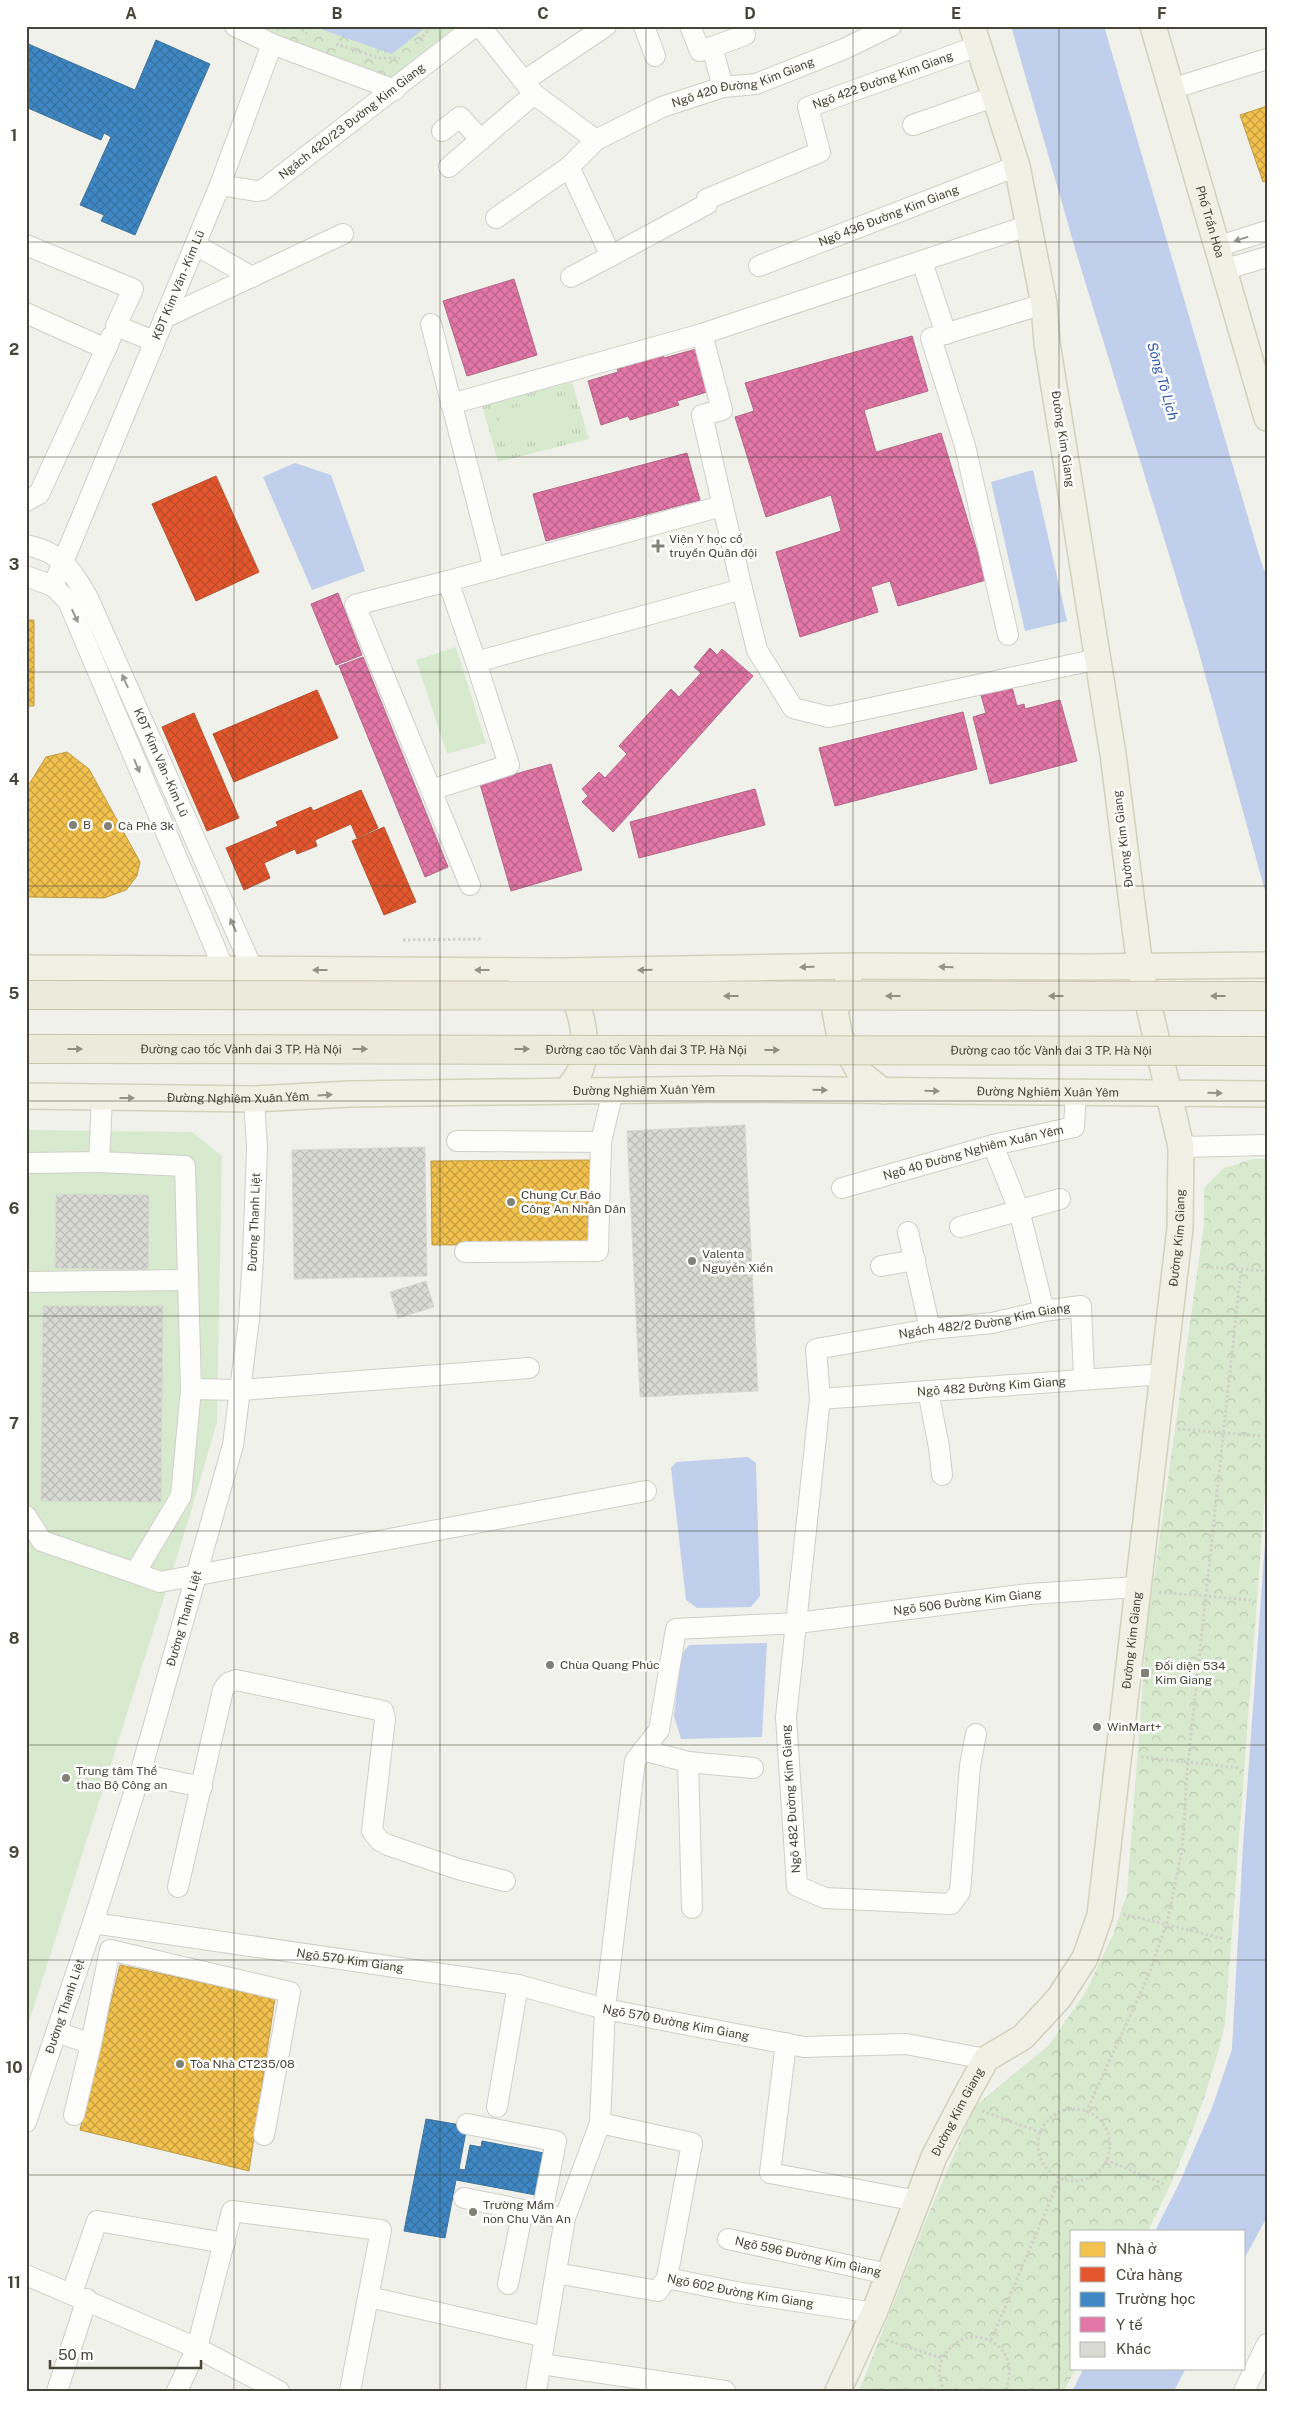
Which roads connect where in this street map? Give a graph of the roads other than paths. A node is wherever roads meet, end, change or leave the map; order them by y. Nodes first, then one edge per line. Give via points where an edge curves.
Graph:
1 (235, 26) edge
2 (476, 26) edge
3 (480, 26) edge
4 (606, 26) edge
5 (644, 26) edge
6 (690, 26) edge
7 (741, 26) edge
8 (891, 26) edge
9 (1153, 26) edge
10 (975, 36) edge
11 (272, 44) junction
12 (712, 47) junction
13 (655, 56) dead end
14 (1267, 59) edge
15 (723, 87) junction
16 (529, 88) junction
17 (1171, 89) junction
18 (394, 90) junction
19 (993, 97) junction
20 (913, 125) dead end
21 (442, 131) dead end
22 (481, 140) junction
23 (596, 140) junction
24 (1017, 166) junction
25 (449, 167) dead end
26 (569, 167) junction
27 (220, 185) junction
28 (496, 218) dead end
29 (1030, 225) junction
30 (1267, 231) edge
31 (343, 234) dead end
32 (26, 245) edge
33 (196, 245) junction
34 (1216, 247) junction
35 (611, 256) junction
36 (1267, 257) edge
37 (922, 262) junction
38 (759, 266) dead end
39 (1223, 270) junction
40 (571, 277) dead end
41 (252, 278) junction
42 (1044, 304) junction
43 (26, 313) edge
44 (164, 318) junction
45 (431, 324) dead end
46 (116, 326) junction
47 (702, 334) junction
48 (946, 334) junction
49 (154, 341) junction
50 (106, 349) junction
51 (451, 404) junction
52 (1267, 418) edge
53 (26, 501) edge
54 (722, 506) junction
55 (26, 545) edge
56 (63, 560) junction
57 (494, 568) junction
58 (26, 576) edge
59 (448, 582) junction
60 (53, 586) junction
61 (742, 590) junction
62 (1008, 635) dead end
63 (1098, 659) junction
64 (476, 662) junction
65 (137, 709) junction
66 (117, 720) junction
67 (432, 790) junction
68 (470, 885) dead end
69 (1261, 965) edge
70 (856, 966) junction
71 (1140, 967) junction
72 (26, 968) edge
73 (224, 969) junction
74 (253, 970) junction
75 (561, 971) junction
76 (26, 995) edge
77 (1267, 996) edge
78 (26, 1049) edge
79 (1267, 1051) edge
80 (566, 1090) junction
81 (613, 1091) junction
82 (883, 1091) junction
83 (1076, 1093) junction
84 (1168, 1093) junction
85 (1264, 1094) edge
86 (26, 1096) edge
87 (102, 1098) junction
88 (254, 1099) junction
89 (456, 1141) dead end
90 (601, 1142) junction
91 (993, 1145) junction
92 (1267, 1145) edge
93 (1181, 1147) junction
94 (98, 1162) junction
95 (26, 1163) edge
96 (842, 1188) dead end
97 (1060, 1199) dead end
98 (1019, 1210) junction
99 (960, 1227) dead end
100 (908, 1232) dead end
101 (465, 1252) dead end
102 (915, 1260) junction
103 (881, 1266) dead end
104 (188, 1280) junction
105 (26, 1282) edge
106 (1044, 1311) junction
107 (930, 1329) junction
108 (529, 1368) dead end
109 (1164, 1374) junction
110 (1084, 1380) junction
111 (191, 1389) junction
112 (241, 1390) junction
113 (928, 1391) junction
114 (820, 1400) junction
115 (942, 1475) dead end
116 (646, 1491) dead end
117 (26, 1516) edge
118 (135, 1573) junction
119 (196, 1576) junction
120 (1146, 1589) junction
121 (797, 1623) junction
122 (976, 1734) dead end
123 (643, 1750) junction
124 (688, 1762) junction
125 (753, 1768) dead end
126 (140, 1774) junction
127 (202, 1787) junction
128 (505, 1881) dead end
129 (178, 1887) dead end
130 (692, 1908) dead end
131 (93, 1923) junction
132 (518, 1985) junction
133 (605, 2009) junction
134 (57, 2032) junction
135 (786, 2043) junction
136 (91, 2044) junction
137 (986, 2059) junction
138 (497, 2107) dead end
139 (74, 2115) dead end
140 (26, 2122) edge
141 (600, 2123) junction
142 (468, 2124) dead end
143 (264, 2135) dead end
144 (464, 2198) dead end
145 (917, 2201) junction
146 (532, 2212) junction
147 (565, 2218) junction
148 (728, 2239) dead end
149 (225, 2243) junction
150 (556, 2274) junction
151 (888, 2274) junction
152 (26, 2276) edge
153 (667, 2278) junction
154 (508, 2284) dead end
155 (79, 2296) junction
156 (369, 2297) junction
157 (874, 2313) junction
158 (545, 2337) junction
159 (1267, 2344) edge
160 (197, 2348) junction
161 (541, 2364) junction
162 (57, 2391) edge
163 (176, 2391) edge
164 (279, 2391) edge
165 (350, 2391) edge
166 (536, 2391) edge
167 (725, 2391) edge
168 (838, 2391) edge
169 (1244, 2391) edge

1 - 11 street
2 - 18 street, Ngách 420/23 Đường Kim Giang
3 - 16 street
4 - 16 street
5 - 13 street
6 - 12 street via 700,51
7 - 12 street via 745,35
8 - 15 street, Ngõ 420 Đường Kim Giang via 844,49 756,84
9 - 17 main road, Phố Trần Hòa
10 - 19 main road, Đường Kim Giang
10 - 35 street, Ngõ 422 Đường Kim Giang via 808,107 820,152 707,199 707,204
11 - 18 street
11 - 27 street, KĐT Kim Văn - Kim Lũ
12 - 15 street
14 - 17 street
15 - 23 street, Ngõ 420 Đường Kim Giang via 662,107
16 - 22 street
16 - 23 street
17 - 34 main road, Phố Trần Hòa
18 - 27 street, Ngách 420/23 Đường Kim Giang via 263,190
19 - 20 street
19 - 24 main road, Đường Kim Giang
21 - 22 street via 460,117
22 - 25 street
23 - 26 street, Ngõ 420 Đường Kim Giang
24 - 29 main road, Đường Kim Giang
24 - 38 street, Ngõ 436 Đường Kim Giang
26 - 28 street, Ngõ 420 Đường Kim Giang
26 - 35 street
27 - 33 street, KĐT Kim Văn - Kim Lũ
29 - 37 street
29 - 42 main road, Đường Kim Giang
30 -> 34 street
31 - 41 street
32 - 46 street via 133,289
33 - 41 street
33 - 44 street, KĐT Kim Văn - Kim Lũ
34 - 39 main road, Phố Trần Hòa
35 - 40 street
36 - 39 street
37 - 47 street
37 - 48 street
39 - 52 main road, Phố Trần Hòa
41 - 44 street
42 - 48 street
42 - 63 main road, Đường Kim Giang via 1047,343
43 - 50 street
44 - 49 street, KĐT Kim Văn - Kim Lũ
45 - 51 street
46 - 49 street
46 - 50 street
47 - 51 street
47 - 54 street via 722,410 702,415
48 - 62 street via 931,338 965,446
49 - 56 street, KĐT Kim Văn - Kim Lũ
50 - 53 street via 39,494
51 - 57 street
54 - 57 street
54 - 61 street
55 - 56 street, KĐT Kim Văn - Kim Lũ via 42,548
56 - 60 street
65 -> 56 street, KĐT Kim Văn - Kim Lũ via 88,598
57 - 59 street
58 - 60 street, KĐT Kim Văn - Kim Lũ
59 - 64 street
59 - 67 street via 354,605
60 -> 66 street, KĐT Kim Văn - Kim Lũ via 68,601
61 - 63 street via 757,650 793,708 829,717
61 - 64 street
63 - 71 main road, Đường Kim Giang
64 - 67 street via 509,765
65 - 66 street
74 -> 65 street, KĐT Kim Văn - Kim Lũ
66 -> 73 street, KĐT Kim Văn - Kim Lũ
67 - 68 street
69 - 71 main road
71 -> 70 main road
70 -> 75 main road
70 - 82 main road via 835,1011 837,1026 844,1048 860,1073
71 - 84 main road, Đường Kim Giang
72 - 73 main road
73 - 74 main road
75 -> 74 main road
75 - 80 main road via 576,1000 585,1039 581,1070
77 -> 76 highway, bridge
78 -> 79 highway, Đường cao tốc Vành đai 3 TP. Hà Nội, bridge
80 - 81 main road, Đường Nghiêm Xuân Yêm
88 -> 80 main road, Đường Nghiêm Xuân Yêm
81 -> 82 main road, Đường Nghiêm Xuân Yêm
81 - 90 street
82 -> 83 main road, Đường Nghiêm Xuân Yêm
83 - 84 main road, Đường Nghiêm Xuân Yêm
83 - 91 street, Ngõ 40 Đường Nghiêm Xuân Yêm via 1074,1127
84 -> 85 main road, Đường Nghiêm Xuân Yêm
84 - 93 main road, Đường Kim Giang
86 - 87 main road, Đường Nghiêm Xuân Yêm
87 -> 88 main road, Đường Nghiêm Xuân Yêm
87 - 94 street
88 - 112 street, Đường Thanh Liệt via 253,1258
89 - 90 street
90 - 101 street via 598,1251
91 - 96 street, Ngõ 40 Đường Nghiêm Xuân Yêm
91 - 98 street
92 - 93 street
93 - 109 main road, Đường Kim Giang via 1180,1228
94 - 95 street
94 - 104 street via 185,1166
97 - 98 street
98 - 99 street
98 - 106 street
100 - 102 street
102 - 103 street
102 - 107 street
104 - 105 street
104 - 111 street
106 - 107 street, Ngách 482/2 Đường Kim Giang via 992,1323
106 - 110 street, Ngách 482/2 Đường Kim Giang via 1080,1306
107 - 114 street, Ngách 482/2 Đường Kim Giang via 816,1349
108 - 112 street
109 - 110 street, Ngõ 482 Đường Kim Giang
109 - 120 main road, Đường Kim Giang
110 - 113 street, Ngõ 482 Đường Kim Giang
111 - 112 street
111 - 118 street via 181,1496
112 - 119 street, Đường Thanh Liệt via 232,1445
113 - 114 street, Ngõ 482 Đường Kim Giang
113 - 115 street
114 - 121 street
116 - 119 street
117 - 118 street via 42,1541
118 - 119 street via 160,1582
119 - 126 street, Đường Thanh Liệt
120 - 121 street, Ngõ 506 Đường Kim Giang via 1030,1594
120 - 137 main road, Đường Kim Giang via 1100,1915 1085,1958 1059,1998 1023,2037
121 - 122 street, Ngõ 482 Đường Kim Giang via 786,1718 797,1886 826,1898 951,1904 960,1892 970,1766
121 - 123 street, Ngõ 506 Đường Kim Giang via 676,1629 659,1730
123 - 124 street
123 - 133 street via 635,1760
124 - 125 street
124 - 130 street
126 - 127 street
126 - 131 street, Đường Thanh Liệt
127 - 128 street via 223,1690 228,1682 236,1680 382,1711 385,1719 372,1831 388,1845
127 - 129 street
131 - 132 street, Ngõ 570 Kim Giang
131 - 134 street, Đường Thanh Liệt
132 - 133 street, Ngõ 570 Kim Giang
132 - 138 street
133 - 135 street, Ngõ 570 Đường Kim Giang
133 - 141 street, Ngõ 570 Đường Kim Giang
134 - 136 street
134 - 140 street, Đường Thanh Liệt
135 - 137 street, Ngõ 570 Đường Kim Giang via 804,2047 906,2044
135 - 145 street via 770,2173
136 - 139 street
136 - 143 street via 110,1950 290,1992
137 - 145 main road, Đường Kim Giang via 934,2157
141 - 147 street, Ngõ 570 Đường Kim Giang
141 - 153 street via 692,2143
142 - 146 street via 556,2141
144 - 146 street
145 - 151 main road, Đường Kim Giang
146 - 147 street
146 - 154 street
147 - 150 street, Ngõ 570 Đường Kim Giang
148 - 151 street, Ngõ 596 Đường Kim Giang
149 - 155 street via 97,2221
149 - 156 street via 232,2211 381,2230
149 - 160 street
150 - 153 street, Ngõ 602 Đường Kim Giang via 658,2291
150 - 158 street, Ngõ 570 Đường Kim Giang
151 - 157 main road, Đường Kim Giang
152 - 155 street
153 - 157 street, Ngõ 602 Đường Kim Giang
155 - 160 street
155 - 162 street
156 - 158 street
156 - 165 street
157 - 168 main road, Đường Kim Giang
158 - 161 street, Ngõ 570 Đường Kim Giang
159 - 169 street
160 - 163 street
160 - 164 street
161 - 166 street, Ngõ 570 Đường Kim Giang
161 - 167 street

